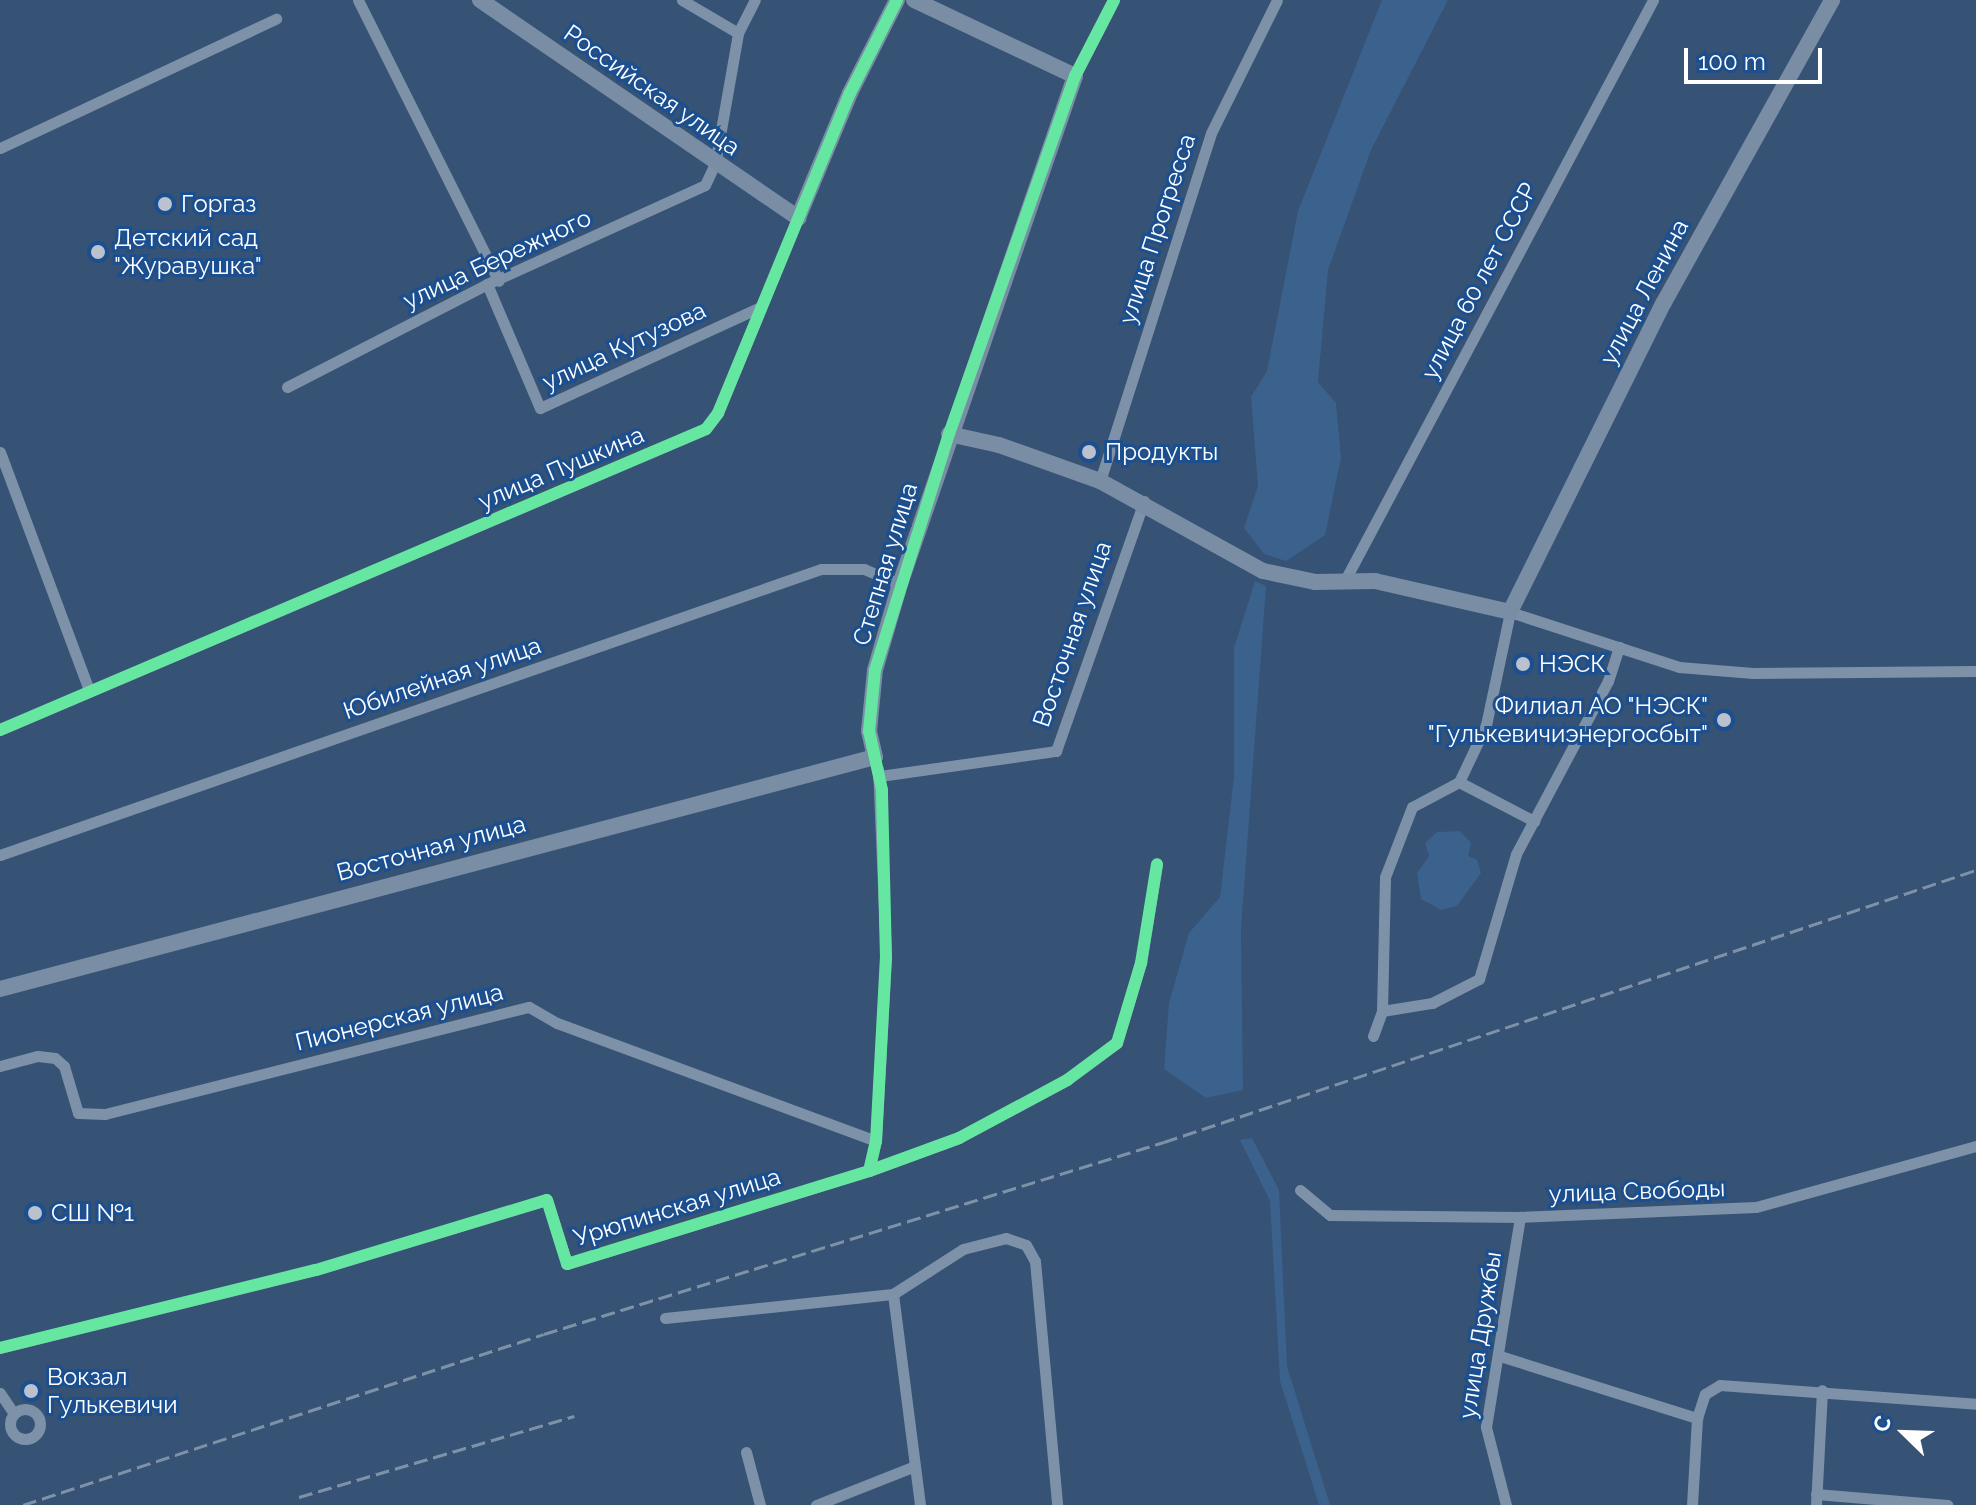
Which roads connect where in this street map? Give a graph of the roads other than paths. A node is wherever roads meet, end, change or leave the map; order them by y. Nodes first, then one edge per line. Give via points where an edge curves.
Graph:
1 (358, 0) edge
2 (480, 0) edge
3 (682, 0) edge
4 (755, 0) edge
5 (897, 0) edge
6 (914, 0) edge
7 (1114, 0) edge
8 (1277, 0) edge
9 (1653, 0) edge
10 (1832, 0) edge
11 (276, 19) dead end
12 (738, 33) junction
13 (1075, 76) junction
14 (0, 148) edge
15 (715, 164) junction
16 (798, 218) junction
17 (493, 282) junction
18 (761, 307) junction
19 (287, 387) dead end
20 (949, 434) junction
21 (0, 452) edge
22 (1100, 481) junction
23 (1144, 501) junction
24 (1344, 582) junction
25 (900, 584) junction
26 (1510, 612) junction
27 (1619, 647) junction
28 (1976, 671) edge
29 (89, 690) junction
30 (0, 730) edge
31 (875, 757) junction
32 (880, 776) junction
33 (1459, 782) junction
34 (1534, 821) junction
35 (0, 855) edge
36 (1157, 864) dead end
37 (0, 989) edge
38 (1382, 1011) junction
39 (1373, 1036) dead end
40 (0, 1066) edge
41 (876, 1141) junction
42 (1976, 1146) edge
43 (869, 1171) junction
44 (1300, 1190) dead end
45 (1520, 1217) junction
46 (893, 1294) junction
47 (665, 1318) dead end
48 (0, 1348) edge
49 (1500, 1356) junction
50 (1822, 1390) junction
51 (0, 1393) edge
52 (1976, 1404) edge
53 (14, 1414) dead end
54 (1697, 1418) junction
55 (746, 1452) dead end
56 (915, 1466) junction
57 (1816, 1499) edge
58 (760, 1505) edge
59 (816, 1505) edge
60 (920, 1505) edge
61 (1057, 1505) edge
62 (1506, 1505) edge
63 (1692, 1505) edge
64 (1948, 1505) edge

1 - 17 street, улица Кутузова
2 - 15 street, Российская улица
3 - 12 street
4 - 12 street
5 - 16 street, улица Пушкина via 850,93
6 - 13 street
7 - 13 street, Степная улица
8 - 22 street, улица Прогресса via 1211,133
9 - 24 street, улица 60 лет СССР
10 - 26 street, улица Ленина via 1663,304
11 - 14 street
12 - 15 street
13 - 20 street, Степная улица
15 - 16 street, Российская улица
15 - 17 street, улица Бережного via 705,185
16 - 18 street, улица Пушкина
17 - 18 street, улица Кутузова via 540,408
17 - 19 street, улица Бережного
18 - 29 street, улица Пушкина via 718,413 706,429
20 - 22 street via 999,445
20 - 25 street, Степная улица
21 - 29 street
22 - 23 street
23 - 24 street via 1263,571
23 - 32 street, Восточная улица via 1056,751
24 - 26 street via 1422,589
25 - 31 street, Степная улица via 875,670 869,731
25 - 35 street, Юбилейная улица via 864,569 821,569
26 - 27 street
26 - 33 street, улица Ленина via 1486,725
27 - 28 street via 1679,667 1753,673
27 - 34 street via 1608,681
29 - 30 street, улица Пушкина
31 - 32 street, Степная улица
31 - 37 street, Восточная улица
32 - 41 street, Степная улица via 886,958
33 - 34 street
33 - 38 street via 1412,807 1385,877
34 - 38 street via 1516,854 1479,979 1432,1003
36 - 43 street, Урюпинская улица via 1129,1013 1106,1056 959,1138
38 - 39 street
40 - 41 street, Пионерская улица via 38,1056 55,1058 64,1066 78,1113 105,1114 529,1007 557,1023
41 - 43 street, Степная улица
42 - 45 street, улица Свободы via 1756,1207
43 - 48 street, Урюпинская улица via 567,1264 547,1200 316,1270
44 - 45 street, улица Свободы via 1330,1215
45 - 49 street, улица Дружбы
46 - 47 street
46 - 56 street
46 - 61 street via 963,1249 1006,1238 1026,1245 1035,1261
49 - 54 street
49 - 62 street, улица Дружбы via 1486,1427
50 - 52 street
50 - 54 street via 1720,1385 1705,1394
50 - 57 street
51 - 53 street
54 - 63 street
55 - 58 street
56 - 59 street
56 - 60 street
57 - 64 street

